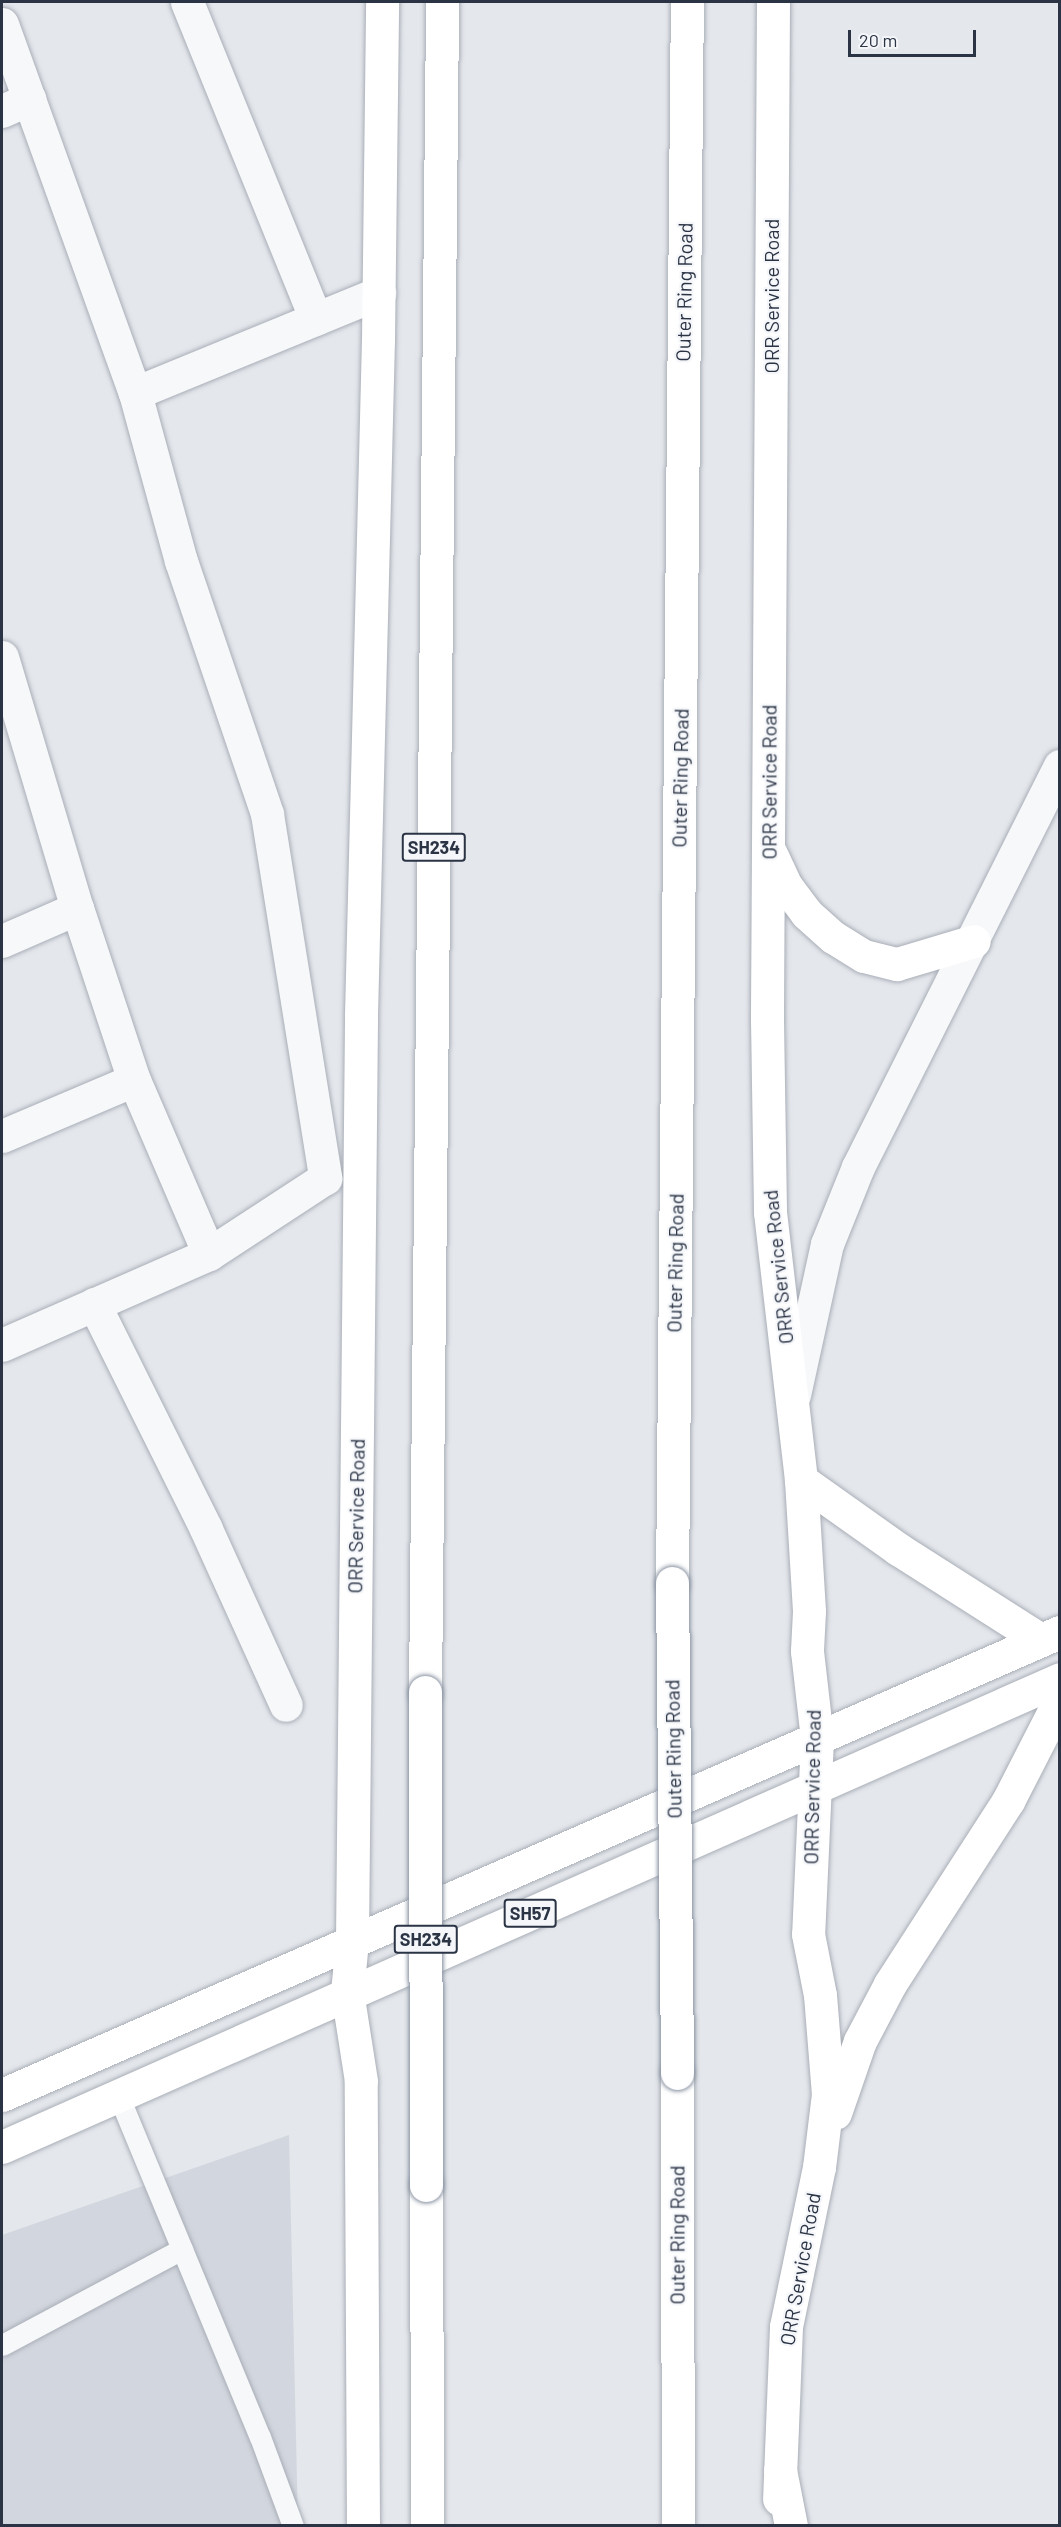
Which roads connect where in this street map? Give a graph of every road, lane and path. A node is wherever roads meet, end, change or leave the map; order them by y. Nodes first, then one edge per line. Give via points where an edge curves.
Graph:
1 (187, 2) edge
2 (382, 2) edge
3 (442, 2) edge
4 (687, 2) edge
5 (773, 2) edge
6 (2, 24) edge
7 (15, 105) edge
8 (379, 293) junction
9 (316, 319) junction
10 (135, 393) junction
11 (2, 657) edge
12 (13, 735) edge
13 (1059, 766) edge
14 (1045, 824) edge
15 (769, 850) junction
16 (77, 908) junction
17 (2, 941) edge
18 (974, 941) junction
19 (134, 1080) junction
20 (2, 1136) edge
21 (209, 1254) junction
22 (94, 1304) junction
23 (2, 1345) edge
24 (794, 1395) junction
25 (801, 1480) junction
26 (1050, 1636) edge
27 (1059, 1679) edge
28 (1059, 1690) edge
29 (286, 1705) dead end
30 (817, 1739) junction
31 (813, 1790) junction
32 (352, 1941) junction
33 (346, 1992) junction
34 (2, 2096) edge
35 (118, 2097) junction
36 (2, 2146) edge
37 (819, 2167) junction
38 (182, 2249) junction
39 (2, 2345) edge
40 (780, 2470) junction
41 (293, 2526) edge
42 (363, 2526) edge
43 (427, 2526) edge
44 (678, 2526) edge
45 (778, 2526) edge
46 (791, 2526) edge

1 - 9 street
2 - 8 main road, ORR Service Road
3 - 43 main road, SH234, bridge via 425,1692
4 - 44 main road, Outer Ring Road, bridge via 672,1583
5 - 15 main road, ORR Service Road
6 - 7 street
7 - 10 street
8 - 9 street
8 - 32 main road, ORR Service Road via 361,1015
9 - 10 street
10 - 21 street via 181,561 267,814 325,1178
11 - 12 street
12 - 16 street
13 - 14 street
14 - 18 street
15 - 18 main road via 786,886 806,913 833,937 864,956 897,964
15 - 24 main road, ORR Service Road via 771,1212 778,1300
16 - 17 street
16 - 19 street
18 - 24 street via 858,1167 827,1244
19 - 20 street
19 - 21 street
21 - 22 street
22 - 23 street
22 - 29 street via 206,1529
24 - 25 main road, ORR Service Road
25 - 26 main road via 898,1550
25 - 30 main road, ORR Service Road via 807,1651
26 - 30 main road, SH57
27 - 31 main road, SH57
28 - 37 main road via 1056,1707 1008,1801 890,1984 860,2042
30 - 31 main road, ORR Service Road
30 - 32 main road, SH57
31 - 33 main road, SH57
31 - 37 main road, ORR Service Road via 808,1934 820,1995 828,2094
32 - 33 main road, ORR Service Road
32 - 34 main road, SH57
33 - 35 main road, SH57
33 - 42 main road, ORR Service Road via 361,2081
35 - 36 main road, SH57
35 - 38 lane
37 - 40 main road, ORR Service Road via 786,2327
38 - 39 lane
38 - 41 lane
40 - 45 main road, ORR Service Road
40 - 46 main road

